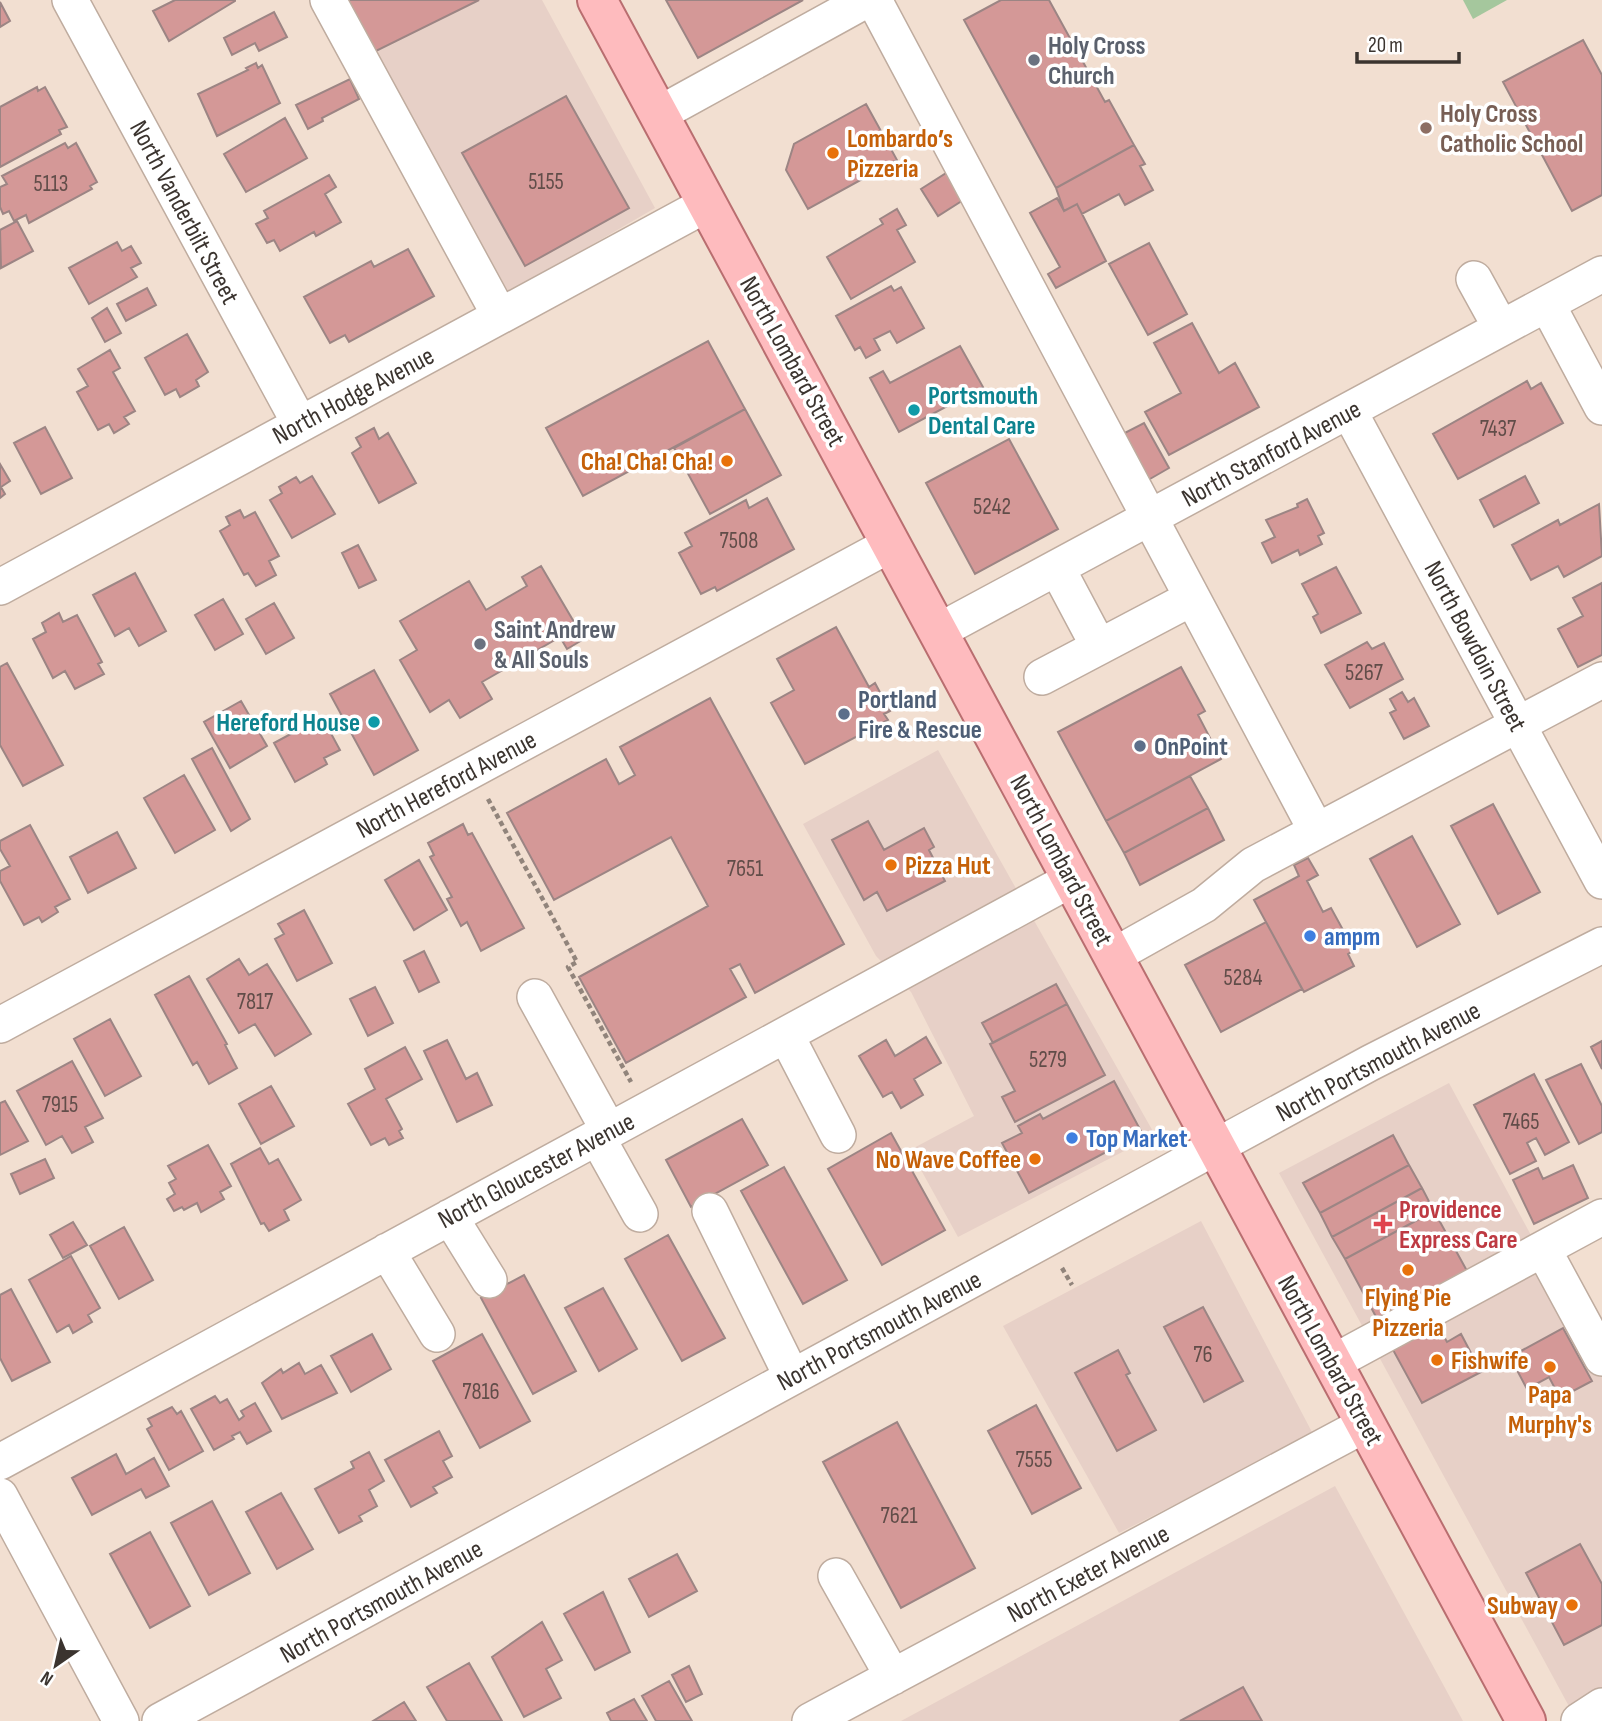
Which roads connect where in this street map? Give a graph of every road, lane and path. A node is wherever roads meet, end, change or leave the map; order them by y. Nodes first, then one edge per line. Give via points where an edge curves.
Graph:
1 (69, 0) edge
2 (328, 0) edge
3 (597, 0) edge
4 (866, 0) edge
5 (874, 0) edge
6 (659, 114) junction
7 (707, 204) junction
8 (1602, 274) edge
9 (1474, 279) dead end
10 (1547, 304) junction
11 (500, 316) junction
12 (1501, 328) junction
13 (1602, 407) edge
14 (1349, 411) junction
15 (300, 424) junction
16 (1149, 519) junction
17 (891, 544) junction
18 (1057, 568) junction
19 (0, 587) edge
20 (1192, 598) junction
21 (939, 631) junction
22 (1099, 647) junction
23 (1042, 677) dead end
24 (1602, 680) edge
25 (1519, 726) junction
26 (472, 770) junction
27 (1316, 830) junction
28 (1072, 880) junction
29 (1602, 881) edge
30 (1602, 945) edge
31 (1113, 956) junction
32 (536, 996) dead end
33 (0, 1025) edge
34 (786, 1035) junction
35 (646, 1111) junction
36 (603, 1134) junction
37 (838, 1135) dead end
38 (1216, 1147) junction
39 (709, 1211) dead end
40 (640, 1214) dead end
41 (450, 1217) junction
42 (1602, 1217) edge
43 (1543, 1249) junction
44 (387, 1251) junction
45 (489, 1280) dead end
46 (437, 1334) dead end
47 (1602, 1358) edge
48 (1332, 1363) junction
49 (792, 1377) junction
50 (1366, 1424) junction
51 (0, 1462) edge
52 (0, 1496) edge
53 (836, 1576) dead end
54 (893, 1676) junction
55 (1602, 1706) edge
56 (121, 1721) edge
57 (160, 1721) edge
58 (810, 1721) edge
59 (1526, 1721) edge
60 (1579, 1721) edge

1 - 15 street, North Vanderbilt Street
2 - 11 street
3 - 6 main road, North Lombard Street
4 - 6 street
5 - 16 street
6 - 7 main road, North Lombard Street
7 - 11 street, North Hodge Avenue
7 - 17 main road, North Lombard Street
8 - 10 street, North Stanford Avenue
9 - 12 street
10 - 12 street, North Stanford Avenue
10 - 13 street
11 - 15 street, North Hodge Avenue
12 - 14 street, North Stanford Avenue
14 - 16 street, North Stanford Avenue
14 - 25 street, North Bowdoin Street
15 - 19 street, North Hodge Avenue
16 - 18 street, North Stanford Avenue
16 - 20 street
17 - 21 main road, North Lombard Street
17 - 26 street, North Hereford Avenue
18 - 21 street, North Stanford Avenue
18 - 22 street
20 - 22 street
20 - 27 street
21 - 28 main road, North Lombard Street
22 - 23 street
24 - 25 street
25 - 27 street
25 - 29 street, North Bowdoin Street
26 - 33 street, North Hereford Avenue
26 - 35 path via 577,962 568,967
27 - 31 street via 1253,865 1204,905
28 - 31 main road, North Lombard Street
28 - 34 street, North Gloucester Avenue
30 - 38 street, North Portsmouth Avenue
31 - 38 main road, North Lombard Street
32 - 36 street
34 - 35 street, North Gloucester Avenue
34 - 37 street
35 - 36 street, North Gloucester Avenue
36 - 40 street
36 - 41 street, North Gloucester Avenue
38 - 48 main road, North Lombard Street
38 - 49 street, North Portsmouth Avenue
39 - 49 street
41 - 44 street, North Gloucester Avenue
41 - 45 street
42 - 43 street
43 - 47 street
43 - 48 street
44 - 46 street
44 - 51 street, North Gloucester Avenue
48 - 50 main road, North Lombard Street
49 - 57 street, North Portsmouth Avenue
50 - 54 street, North Exeter Avenue
50 - 59 main road, North Lombard Street
52 - 56 street
53 - 54 street
54 - 58 street, North Exeter Avenue
55 - 60 street

